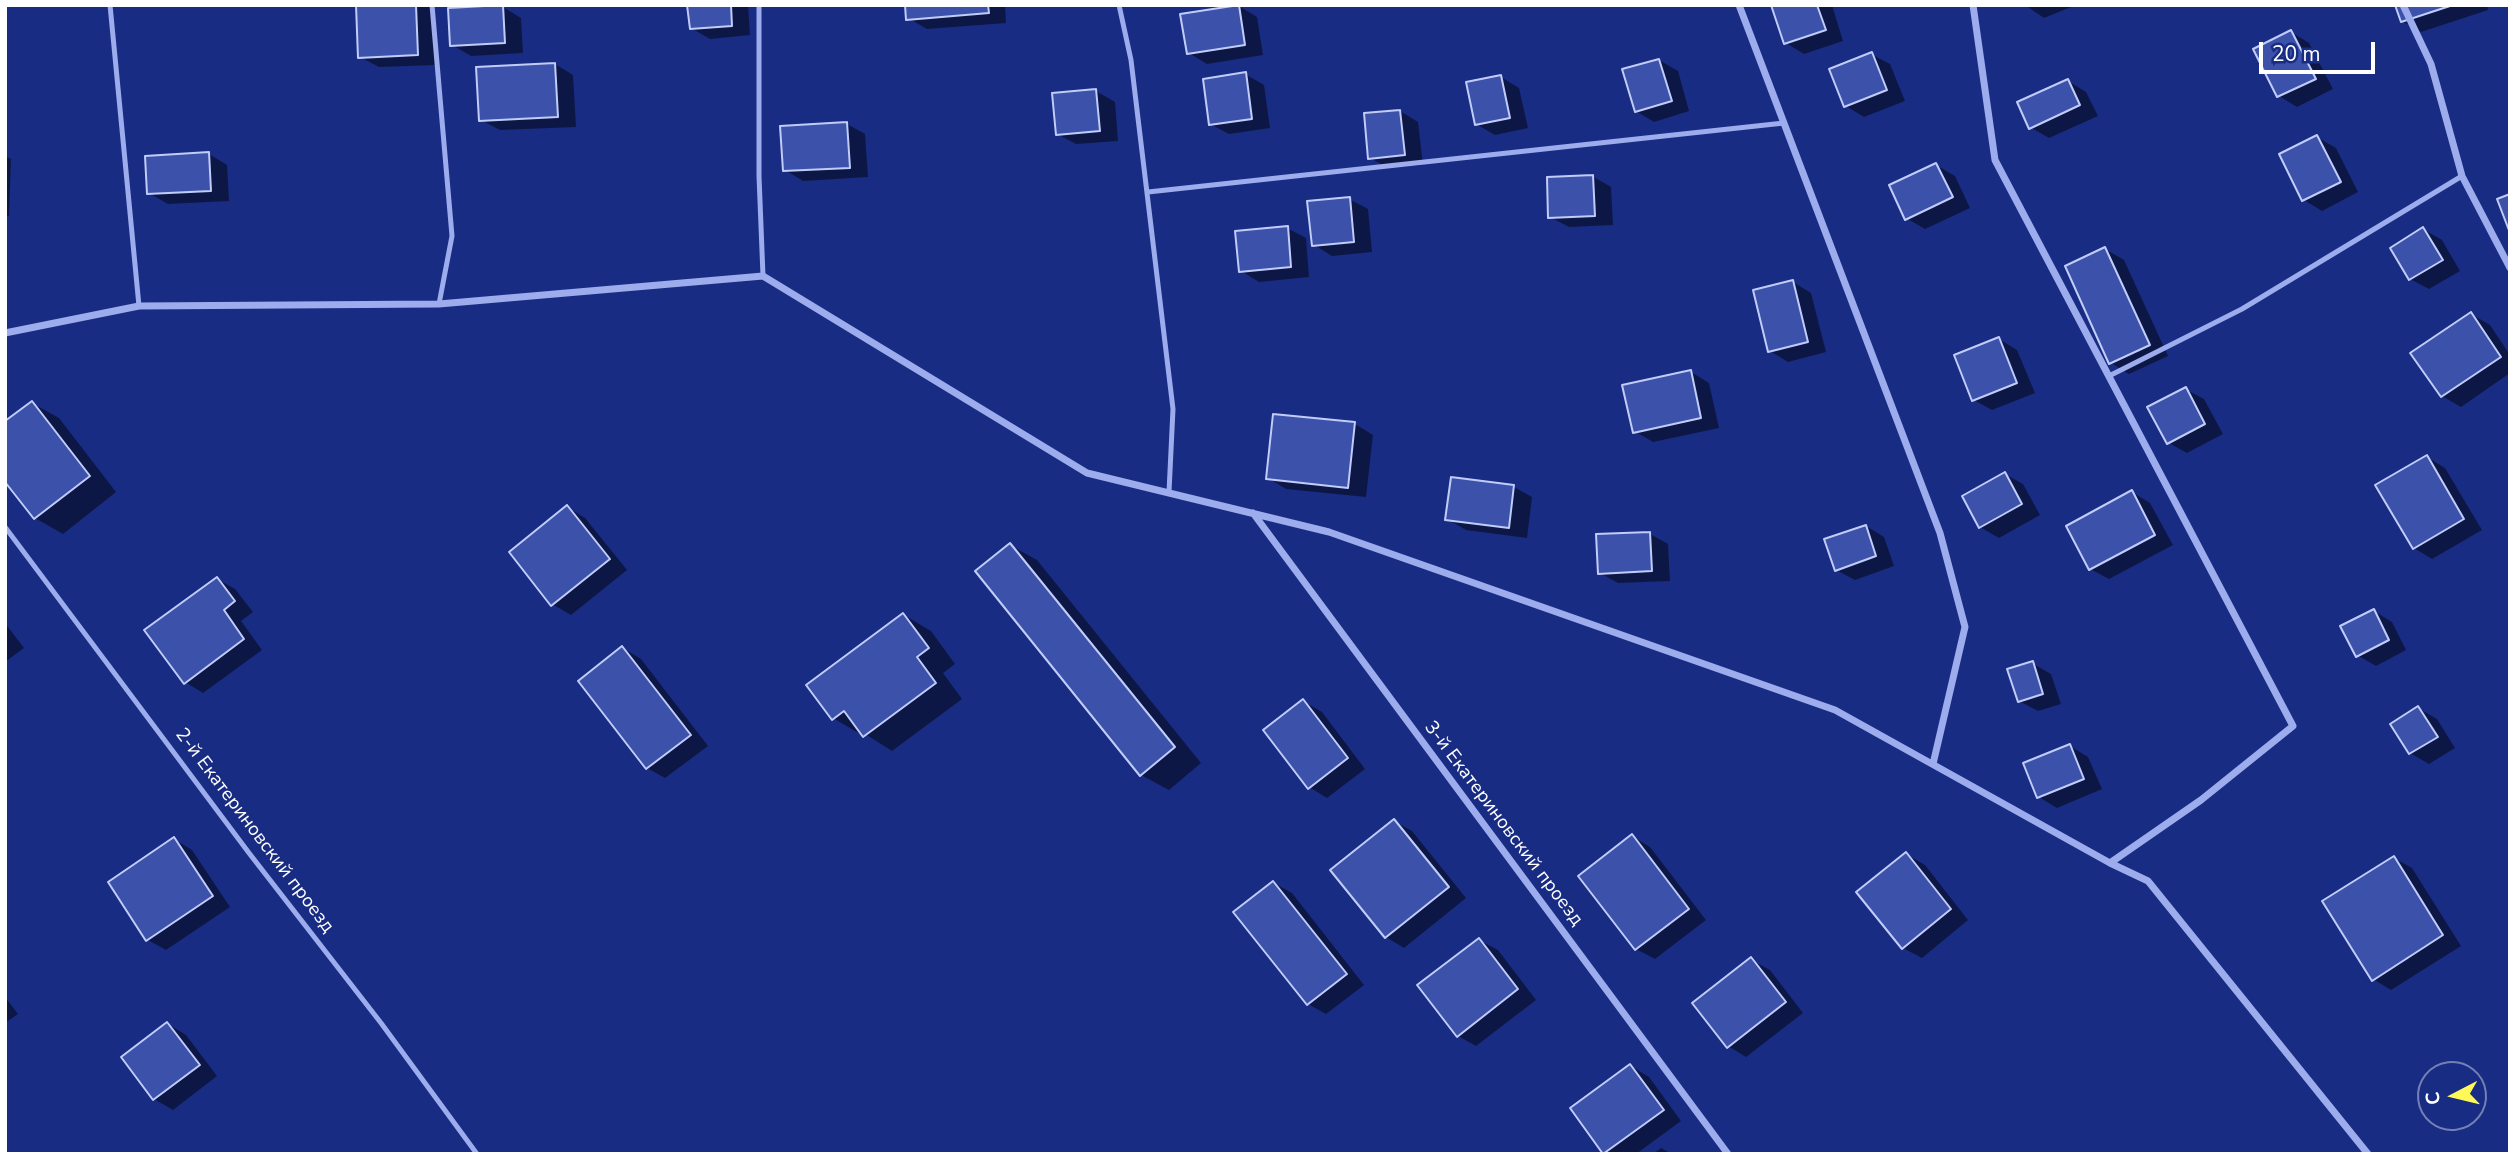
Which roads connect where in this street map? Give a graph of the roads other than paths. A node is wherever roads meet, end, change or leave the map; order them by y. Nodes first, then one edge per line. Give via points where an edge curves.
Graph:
1 (110, 5) edge
2 (432, 5) edge
3 (759, 5) edge
4 (1119, 5) edge
5 (1739, 5) edge
6 (1973, 5) edge
7 (2403, 5) edge
8 (1784, 123) junction
9 (2462, 176) junction
10 (1148, 192) junction
11 (2510, 268) edge
12 (763, 276) junction
13 (439, 304) junction
14 (139, 306) junction
15 (5, 333) edge
16 (2109, 376) junction
17 (1169, 492) junction
18 (1253, 512) junction
19 (5, 527) edge
20 (1933, 764) junction
21 (2110, 863) junction
22 (477, 1154) edge
23 (1728, 1154) edge
24 (2368, 1154) edge

1 - 14 lane
2 - 13 lane via 452,236
3 - 12 lane
4 - 10 lane
5 - 8 street
6 - 16 street via 1995,160
7 - 9 street via 2431,64
8 - 10 lane
8 - 20 street via 1940,533 1965,627
9 - 11 street
9 - 16 lane via 2242,309
10 - 17 lane via 1173,409
12 - 13 street
12 - 17 street via 1087,473
13 - 14 street
14 - 15 street
16 - 21 street via 2293,726 2201,800
17 - 18 street
18 - 20 street via 1329,531 1835,710
18 - 23 street, 3-й Екатериновский проезд
19 - 22 lane, 2-й Екатериновский проезд
20 - 21 street
21 - 24 street via 2148,881

